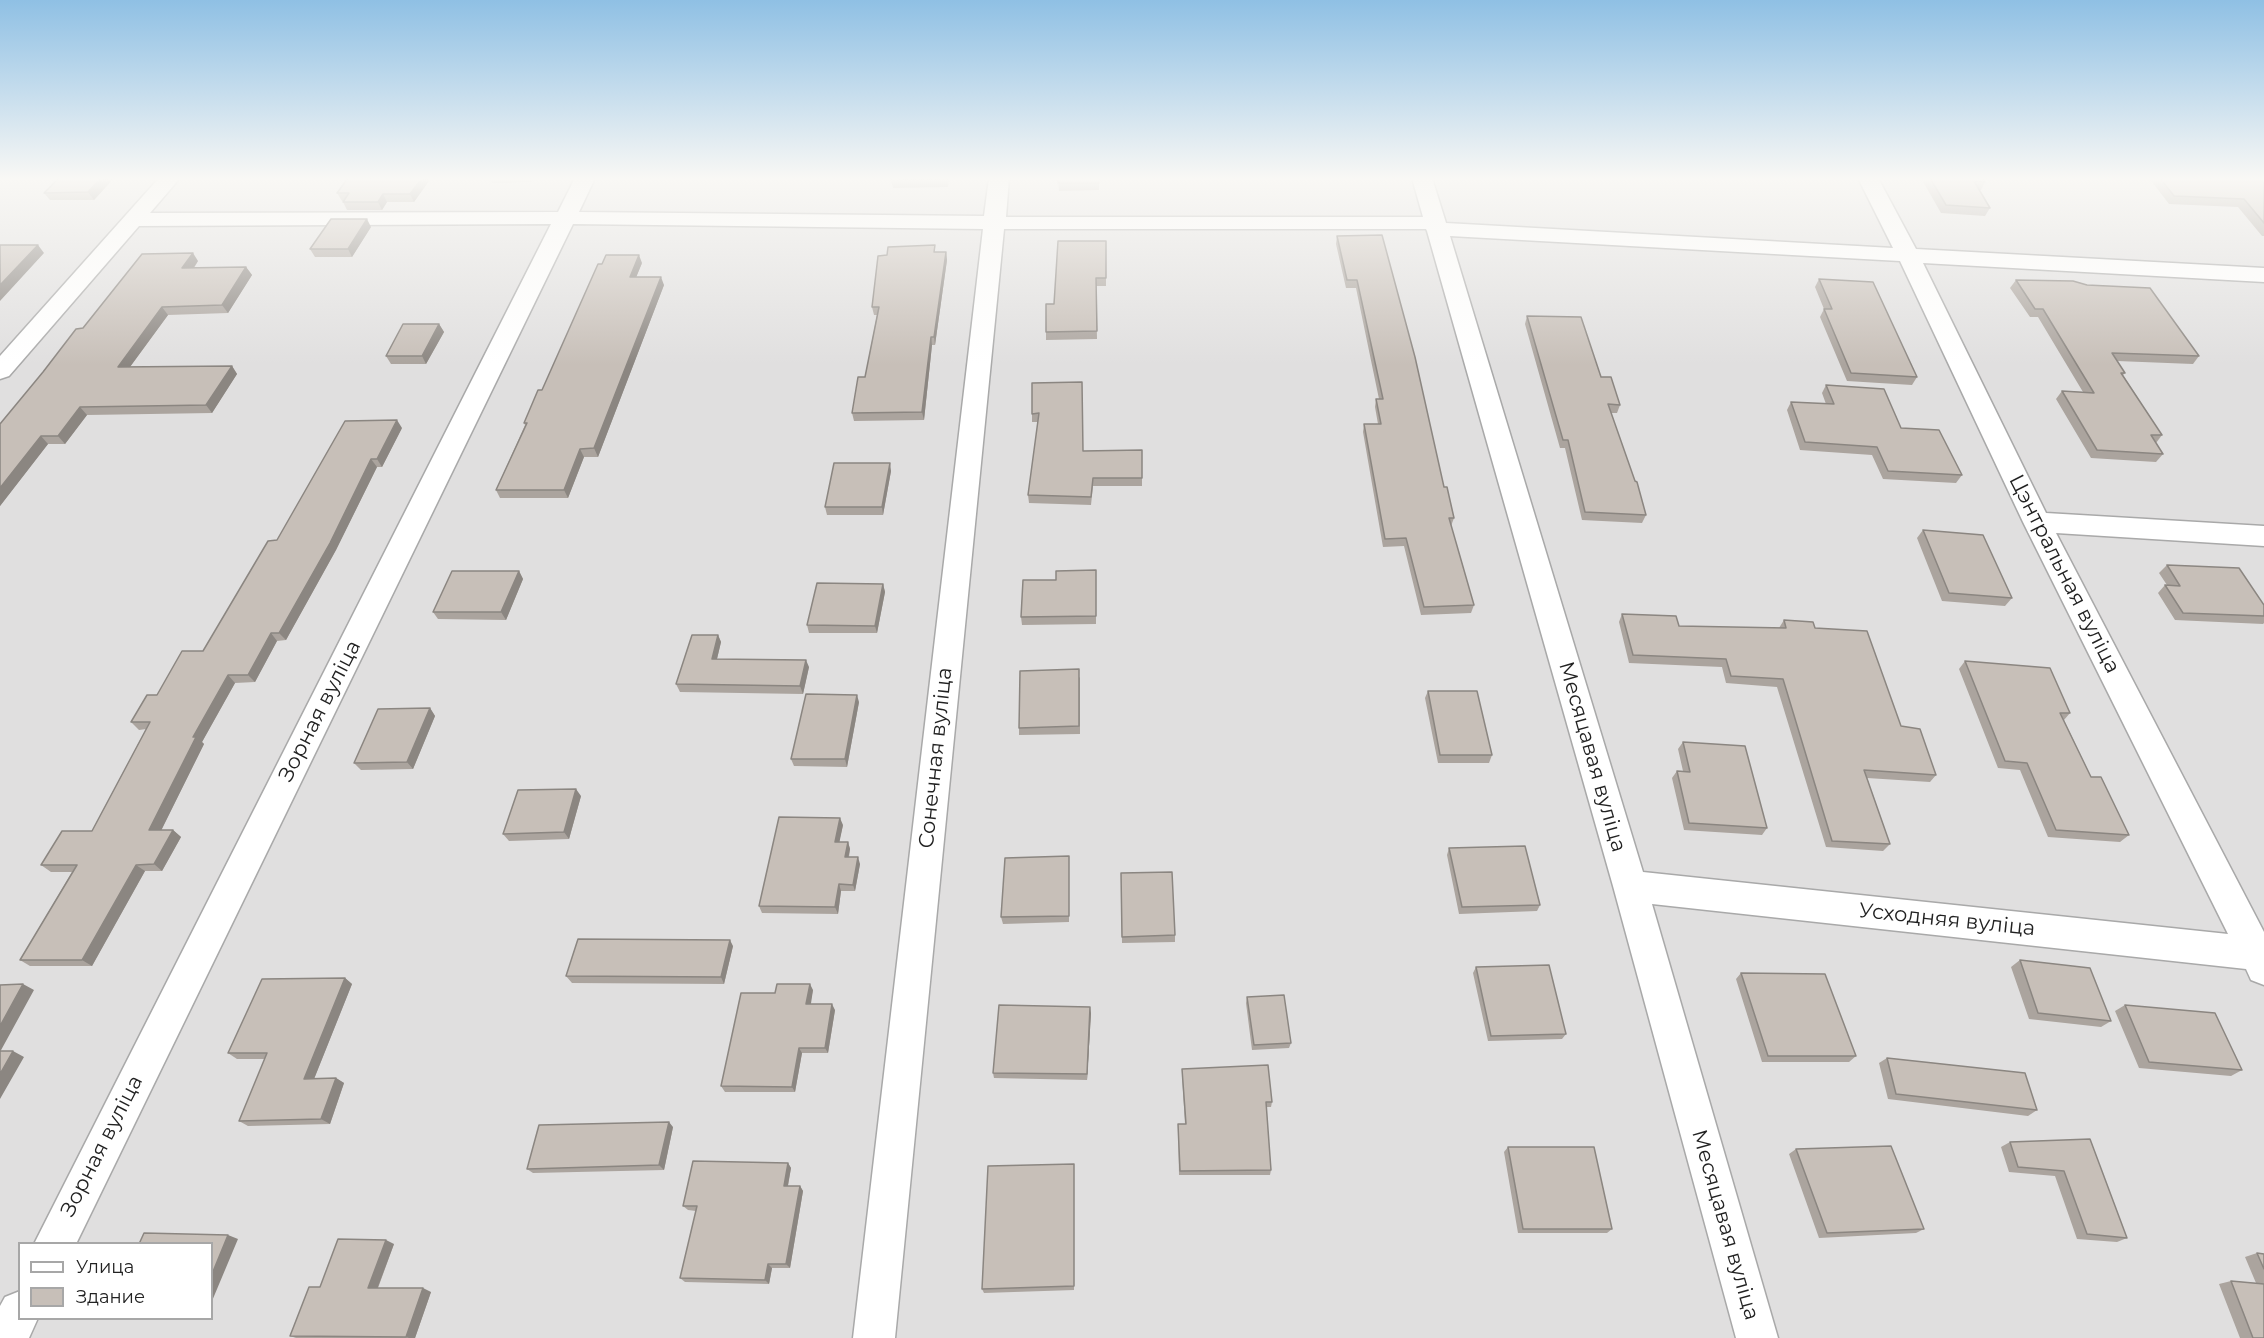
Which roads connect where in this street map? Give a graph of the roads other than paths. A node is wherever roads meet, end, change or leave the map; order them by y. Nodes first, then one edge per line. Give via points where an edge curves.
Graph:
1 (115, 240) edge
2 (555, 240) edge
3 (991, 240) edge
4 (1439, 240) edge
5 (1671, 240) edge
6 (1900, 240) edge
7 (1908, 255) junction
8 (2264, 275) edge
9 (0, 371) edge
10 (2037, 522) junction
11 (2264, 536) edge
12 (1630, 886) junction
13 (2261, 958) edge
14 (55, 1242) edge
15 (18, 1316) edge
16 (6, 1338) edge
17 (874, 1338) edge
18 (1757, 1338) edge

1 - 9 street
2 - 14 street, Зорная вуліца
3 - 17 street, Сонечная вуліца
4 - 12 street, Месяцавая вуліца
5 - 7 street
6 - 7 street, Цэнтральная вуліца
7 - 8 street
7 - 10 street, Цэнтральная вуліца
10 - 11 street
10 - 13 street, Цэнтральная вуліца
12 - 13 street, Усходняя вуліца
12 - 18 street, Месяцавая вуліца
15 - 16 street

